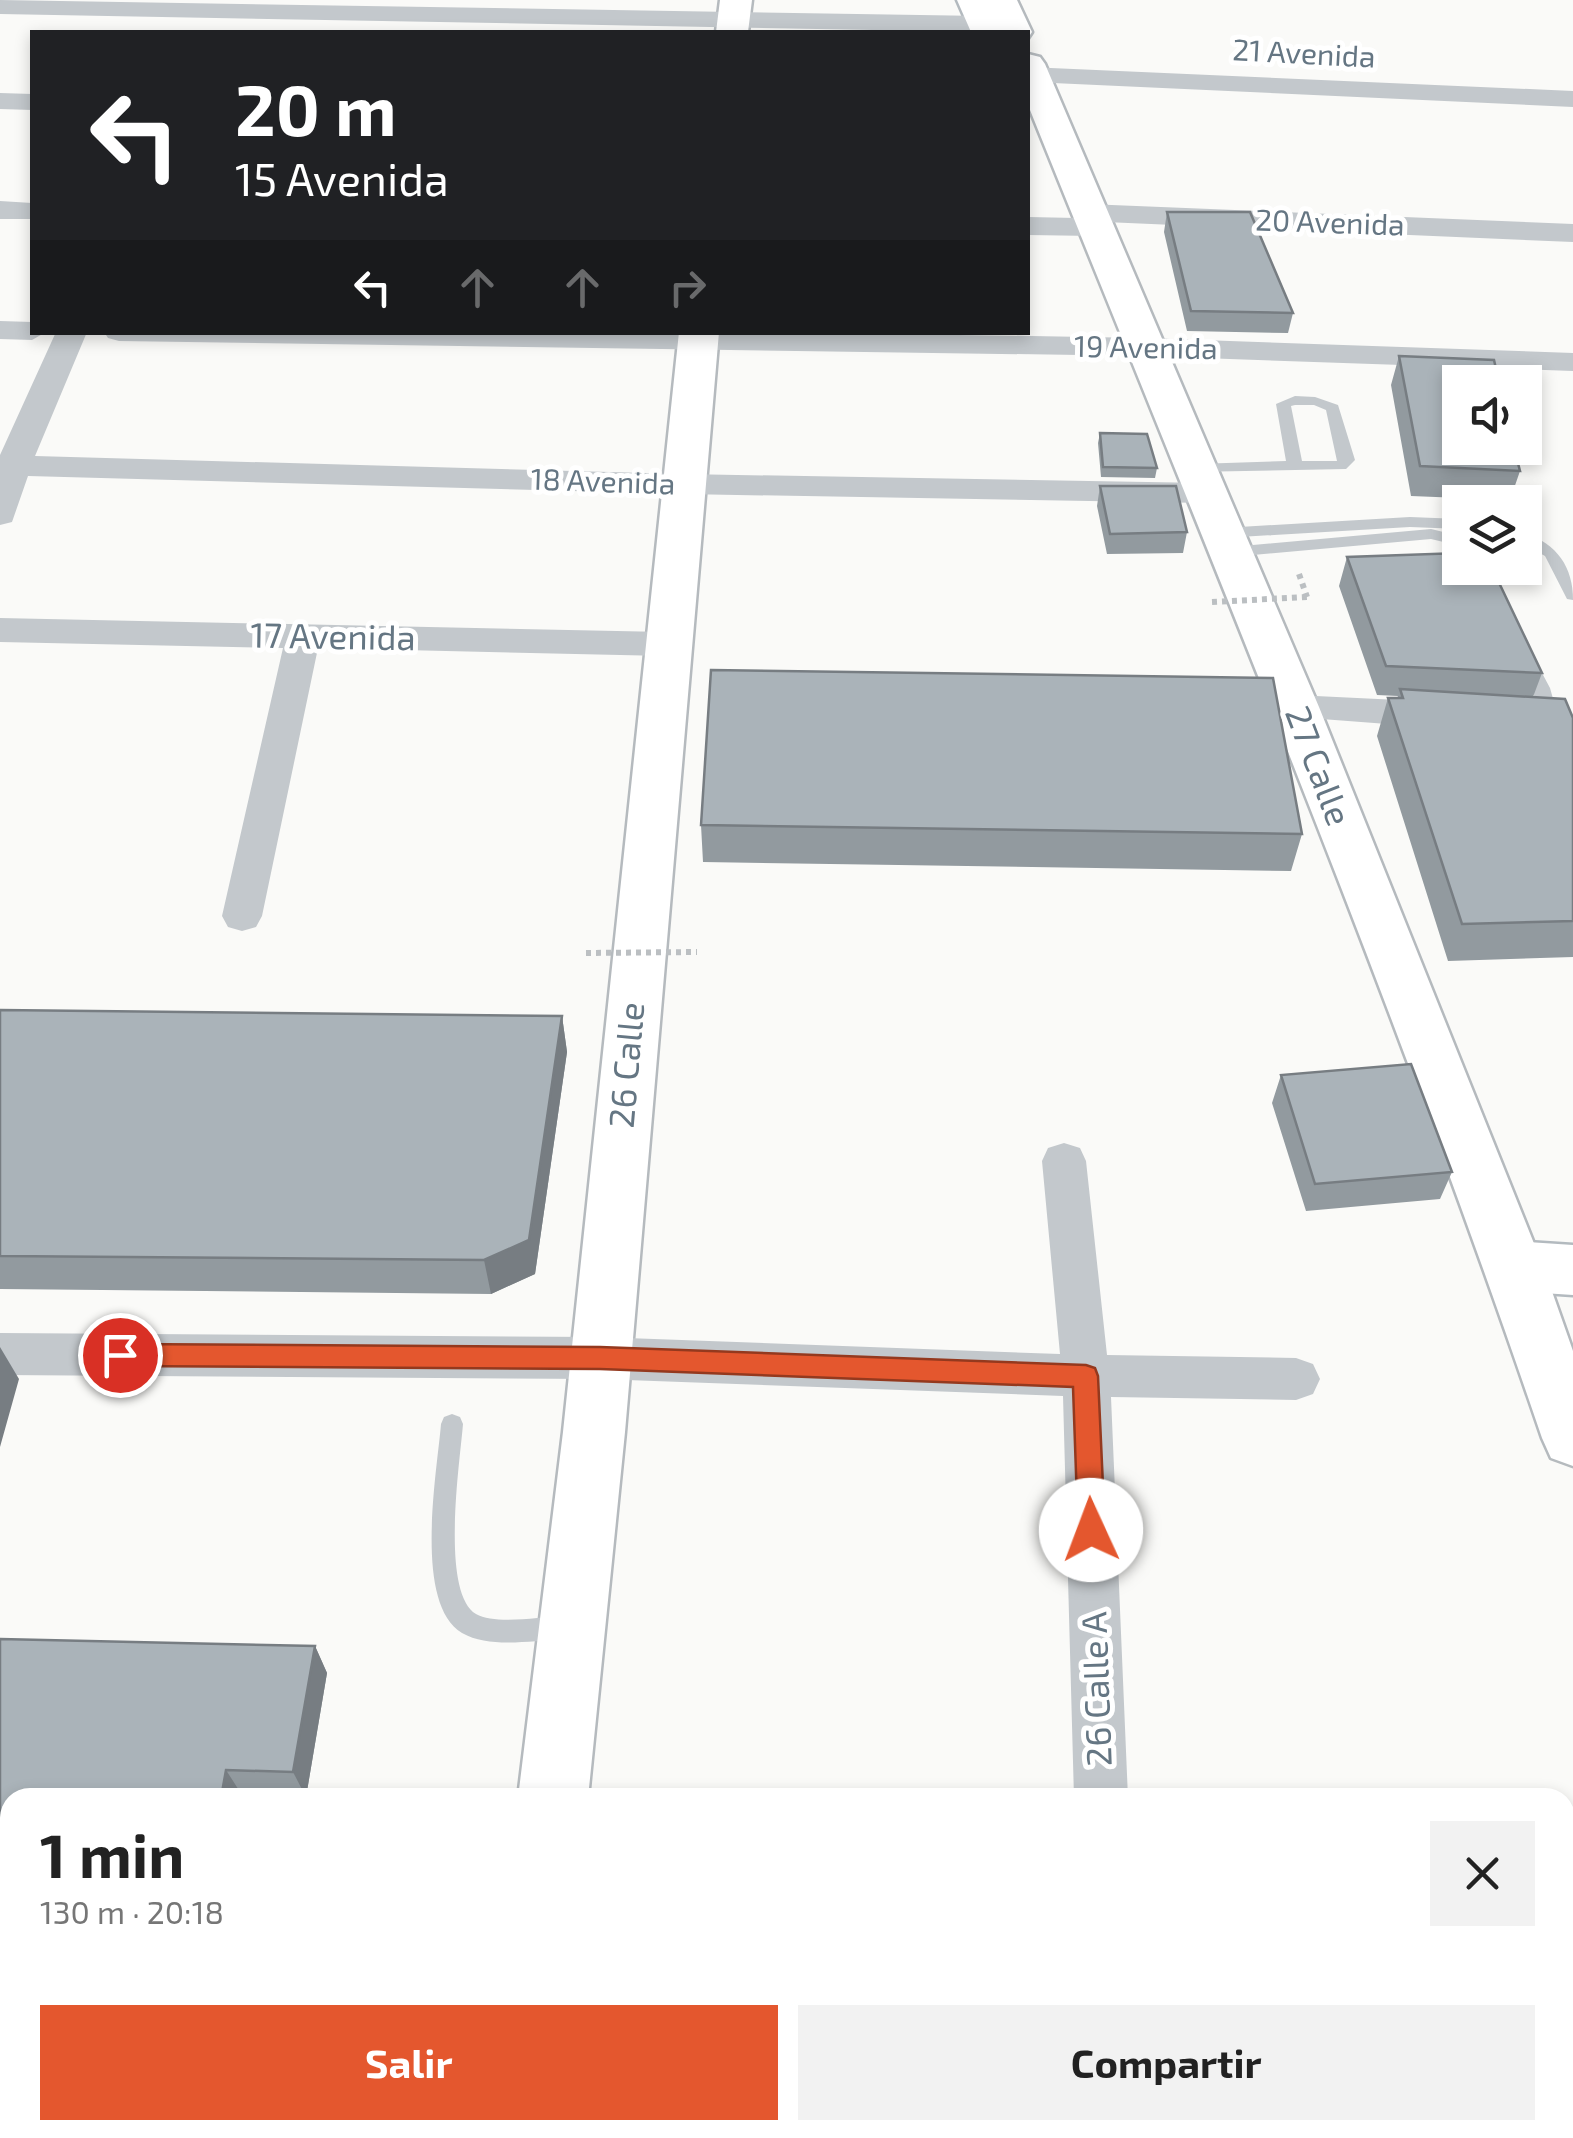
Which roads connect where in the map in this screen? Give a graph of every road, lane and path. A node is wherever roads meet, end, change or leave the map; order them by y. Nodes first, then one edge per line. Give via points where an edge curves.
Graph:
1 (0, 6) edge
2 (216, 14) edge
3 (734, 17) edge
4 (992, 18) edge
5 (1034, 94) edge
6 (1573, 99) edge
7 (0, 101) edge
8 (30, 102) edge
9 (0, 210) edge
10 (30, 211) edge
11 (1090, 220) junction
12 (1030, 226) edge
13 (1573, 233) edge
14 (0, 330) edge
15 (30, 331) edge
16 (71, 335) edge
17 (466, 335) edge
18 (698, 337) edge
19 (1145, 347) junction
20 (1573, 362) edge
21 (8, 465) edge
22 (1295, 466) junction
23 (682, 484) junction
24 (1214, 512) junction
25 (0, 515) edge
26 (1442, 523) edge
27 (1442, 537) edge
28 (1542, 548) edge
29 (1573, 596) edge
30 (1307, 597) dead end
31 (1212, 602) dead end
32 (0, 630) edge
33 (303, 637) junction
34 (665, 644) junction
35 (1524, 654) edge
36 (1295, 708) junction
37 (1472, 716) edge
38 (1511, 718) edge
39 (1562, 721) edge
40 (242, 916) dead end
41 (697, 952) dead end
42 (586, 953) dead end
43 (1064, 1161) dead end
44 (1513, 1266) junction
45 (1573, 1270) edge
46 (0, 1354) edge
47 (600, 1358) junction
48 (1086, 1376) junction
49 (1296, 1378) dead end
50 (452, 1424) dead end
51 (1573, 1438) edge
52 (574, 1628) junction
53 (554, 1788) edge
54 (1101, 1788) edge

1 - 2 street
2 - 3 street
3 - 4 street
5 - 6 street, 21 Avenida
5 - 11 main road, 27 Calle
7 - 8 street
9 - 10 street
11 - 12 street, 20 Avenida
11 - 13 street, 20 Avenida
11 - 19 main road, 27 Calle
14 - 15 street
16 - 21 street
17 - 18 street, 19 Avenida
18 - 19 street, 19 Avenida
18 - 23 main road, 26 Calle
19 - 20 street, 19 Avenida
19 - 24 main road, 27 Calle
21 - 23 street, 18 Avenida
21 - 25 street
22 - 22 lane via 1341,466 1347,460 1333,408 1313,400 1283,404
22 - 24 lane
23 - 24 street, 18 Avenida
23 - 34 main road, 26 Calle
24 - 26 lane
24 - 27 lane
24 - 36 main road, 27 Calle
28 - 29 lane
30 - 31 path, bridge
32 - 33 street, 17 Avenida
33 - 34 street, 17 Avenida
33 - 40 street
34 - 47 main road, 26 Calle
35 - 39 lane
36 - 37 street
36 - 44 main road, 27 Calle
38 - 39 street
41 - 42 path, bridge
43 - 48 street, 26 Calle A
44 - 45 main road
44 - 51 main road, 27 Calle
46 - 47 street
47 - 48 street
47 - 52 main road, 26 Calle
48 - 49 street
48 - 54 street, 26 Calle A
50 - 52 lane via 444,1576 453,1605 467,1623 494,1629
52 - 53 main road, 26 Calle

